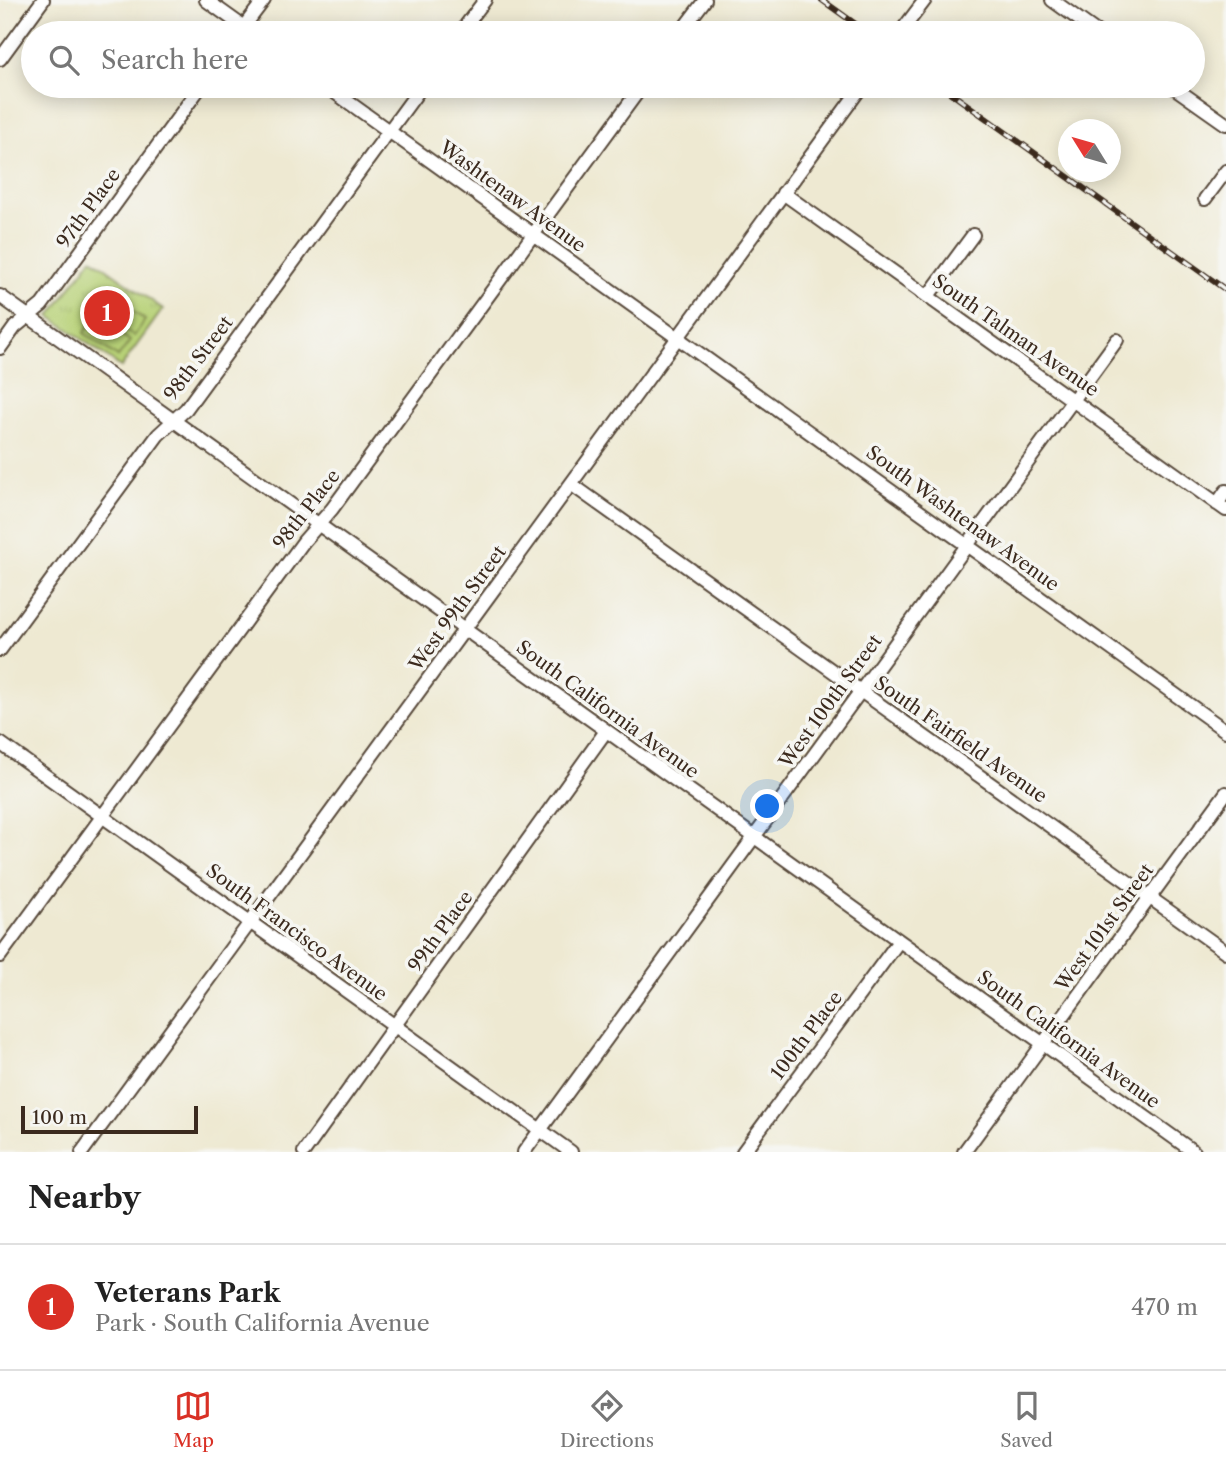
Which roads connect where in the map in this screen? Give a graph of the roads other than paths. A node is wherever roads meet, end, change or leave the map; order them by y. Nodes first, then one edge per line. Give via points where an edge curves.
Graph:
1 (43, 0) edge
2 (206, 0) edge
3 (264, 0) edge
4 (485, 0) edge
5 (705, 0) edge
6 (925, 0) edge
7 (1052, 0) edge
8 (28, 21) edge
9 (232, 21) edge
10 (251, 21) edge
11 (469, 21) edge
12 (689, 21) edge
13 (909, 21) edge
14 (1081, 21) edge
15 (21, 30) edge
16 (0, 59) edge
17 (192, 98) edge
18 (343, 98) edge
19 (413, 98) edge
20 (633, 98) edge
21 (853, 98) edge
22 (1189, 98) edge
23 (1226, 124) edge
24 (389, 131) junction
25 (1226, 172) edge
26 (783, 193) junction
27 (1205, 199) dead end
28 (973, 234) dead end
29 (533, 235) junction
30 (0, 296) edge
31 (928, 296) junction
32 (28, 316) junction
33 (677, 338) junction
34 (1117, 340) dead end
35 (0, 348) edge
36 (1074, 399) junction
37 (173, 421) junction
38 (571, 484) junction
39 (1226, 491) edge
40 (1222, 507) edge
41 (318, 525) junction
42 (967, 545) junction
43 (464, 629) junction
44 (0, 650) edge
45 (861, 692) junction
46 (606, 731) junction
47 (1226, 731) edge
48 (0, 743) edge
49 (1226, 793) edge
50 (102, 816) junction
51 (755, 837) junction
52 (1150, 897) junction
53 (251, 923) junction
54 (900, 941) junction
55 (1226, 952) edge
56 (0, 956) edge
57 (395, 1026) junction
58 (1043, 1044) junction
59 (540, 1130) junction
60 (1187, 1150) edge
61 (82, 1152) edge
62 (304, 1152) edge
63 (524, 1152) edge
64 (571, 1152) edge
65 (743, 1152) edge
66 (964, 1152) edge

1 - 8 street
2 - 9 street
3 - 10 street
4 - 11 street
5 - 12 street
6 - 13 street
7 - 14 street
15 - 16 street
17 - 32 street, 97th Place via 42,304
18 - 24 street, Washtenaw Avenue
19 - 24 street, 98th Street
20 - 29 street, 98th Place
21 - 26 street, West 99th Street
22 - 23 street
24 - 29 street, Washtenaw Avenue
24 - 37 street, 98th Street via 186,410
25 - 27 street
26 - 31 street, South Talman Avenue
26 - 33 street, West 99th Street
28 - 31 street
29 - 33 street, Washtenaw Avenue
29 - 41 street, 98th Place
30 - 32 street, South California Avenue
31 - 36 street, South Talman Avenue
32 - 35 street, 97th Place
32 - 37 street, South California Avenue
33 - 38 street, West 99th Street
33 - 42 street, South Washtenaw Avenue
34 - 36 street, West 100th Street
36 - 40 street, South Talman Avenue
36 - 42 street, West 100th Street
37 - 41 street, South California Avenue
37 - 44 street, 98th Street via 158,435
38 - 43 street, West 99th Street
38 - 45 street, South Fairfield Avenue
39 - 40 street
41 - 43 street, South California Avenue
41 - 50 street, 98th Place
42 - 45 street, West 100th Street
42 - 47 street, South Washtenaw Avenue
43 - 46 street, South California Avenue
43 - 53 street, West 99th Street
45 - 51 street, West 100th Street
45 - 52 street, South Fairfield Avenue
46 - 51 street, South California Avenue
46 - 57 street, 99th Place
48 - 50 street, South Francisco Avenue
49 - 52 street, West 101st Street
50 - 53 street, South Francisco Avenue
50 - 56 street, 98th Place
51 - 54 street, South California Avenue
51 - 59 street, West 100th Street
52 - 55 street, South Fairfield Avenue
52 - 58 street, West 101st Street
53 - 57 street, South Francisco Avenue
53 - 61 street, West 99th Street
54 - 58 street, South California Avenue
54 - 65 street, 100th Place
57 - 59 street, South Francisco Avenue
57 - 62 street, 99th Place
58 - 60 street, South California Avenue
58 - 66 street, West 101st Street
59 - 63 street, West 100th Street
59 - 64 street, South Francisco Avenue

